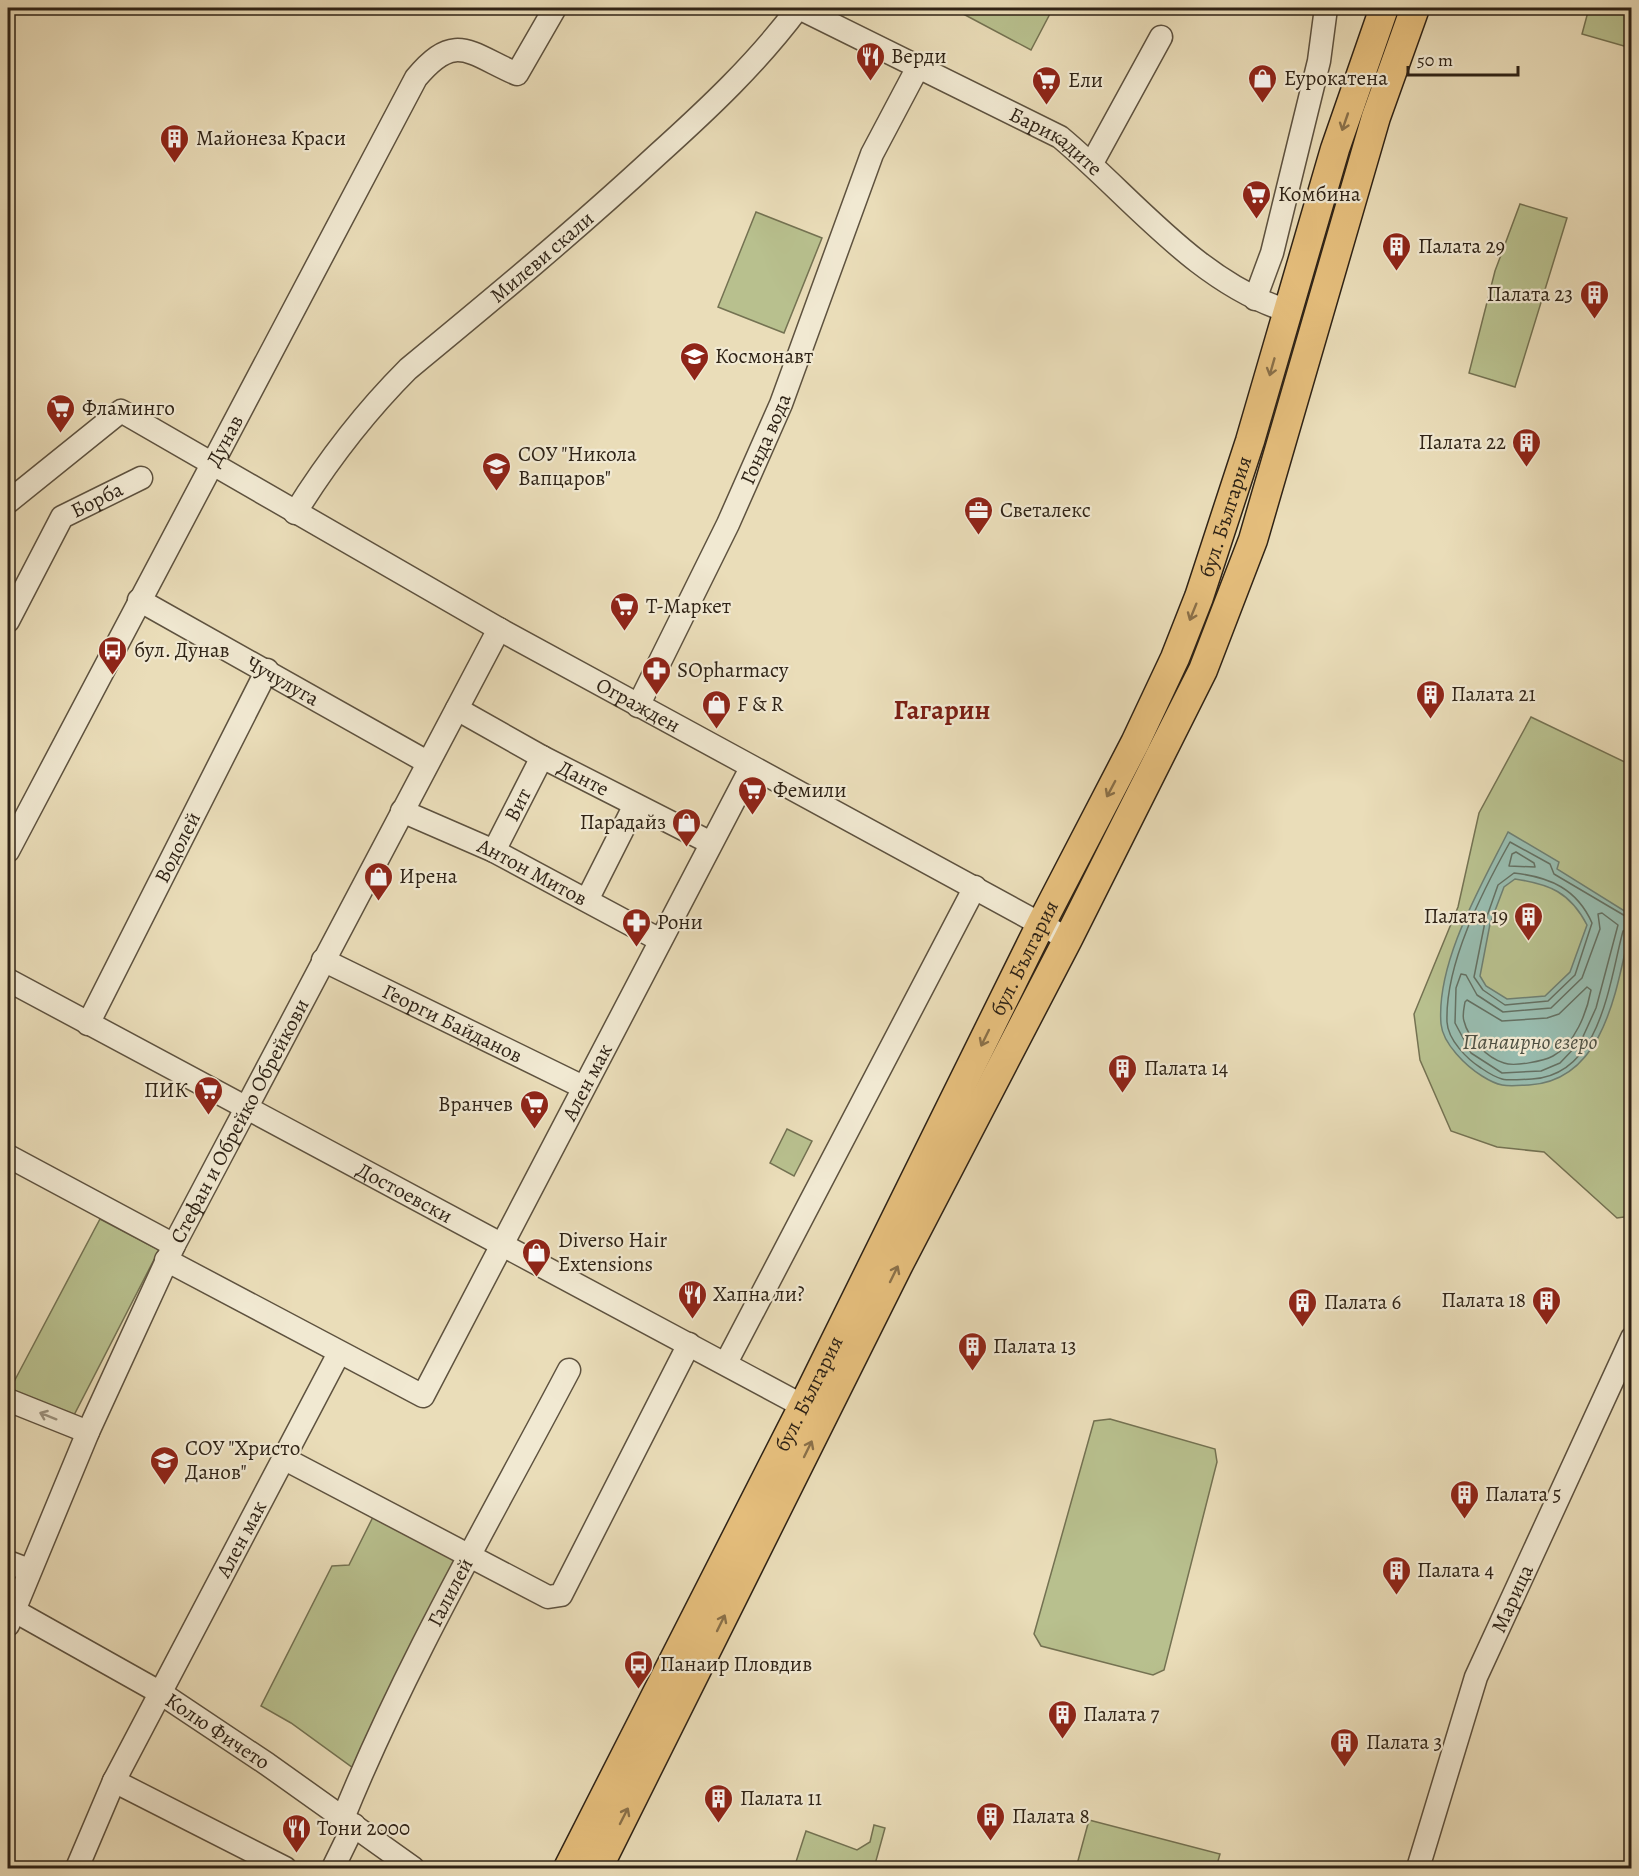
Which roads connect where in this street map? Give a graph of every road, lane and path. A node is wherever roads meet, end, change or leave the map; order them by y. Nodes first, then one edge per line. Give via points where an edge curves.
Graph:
1 (555, 8) edge
2 (799, 8) edge
3 (1326, 8) edge
4 (1384, 8) edge
5 (1415, 8) edge
6 (1161, 37) dead end
7 (918, 67) junction
8 (1092, 164) junction
9 (1254, 299) junction
10 (1288, 310) junction
11 (210, 465) junction
12 (141, 478) dead end
13 (8, 502) edge
14 (295, 513) junction
15 (139, 600) junction
16 (8, 621) edge
17 (499, 629) junction
18 (267, 670) junction
19 (638, 706) junction
20 (457, 709) junction
21 (542, 757) junction
22 (427, 762) junction
23 (751, 768) junction
24 (635, 805) junction
25 (402, 811) junction
26 (711, 843) junction
27 (8, 851) edge
28 (494, 851) junction
29 (975, 887) junction
30 (587, 900) junction
31 (1041, 924) junction
32 (1068, 939) junction
33 (660, 940) junction
34 (323, 960) junction
35 (8, 980) edge
36 (88, 1024) junction
37 (583, 1087) junction
38 (246, 1109) junction
39 (8, 1156) edge
40 (500, 1245) junction
41 (170, 1252) junction
42 (1632, 1338) edge
43 (689, 1344) junction
44 (339, 1353) junction
45 (726, 1363) junction
46 (569, 1370) dead end
47 (8, 1400) edge
48 (802, 1406) junction
49 (88, 1432) junction
50 (285, 1459) junction
51 (471, 1555) junction
52 (8, 1562) edge
53 (29, 1570) junction
54 (10, 1617) edge
55 (159, 1692) junction
56 (114, 1781) junction
57 (349, 1822) junction
58 (77, 1869) edge
59 (285, 1869) edge
60 (333, 1869) edge
61 (413, 1869) edge
62 (568, 1869) edge
63 (598, 1869) edge
64 (1418, 1869) edge

1 - 11 street, Дунав via 517,74 456,48 431,60 416,78
2 - 7 street, Барикадите
2 - 14 street, Милеви скали via 715,102 569,237 386,391 328,460
3 - 9 street via 1319,61 1272,253
4 -> 10 main road, бул. България via 1335,149
5 - 32 main road via 1376,117 1252,540 1227,611 1203,669
6 - 8 street
7 - 8 street, Барикадите via 1060,137
7 - 19 street, Гонда вода via 872,154 781,404 728,524
8 - 9 street, Барикадите via 1153,223 1225,281
9 - 10 street, Барикадите
10 -> 31 main road, бул. България via 1250,441 1179,648 1135,743
11 - 13 street via 121,411
11 - 14 street, Огражден
11 - 15 street, Дунав
12 - 16 street, Борба via 62,517
14 - 17 street, Огражден
15 - 18 street, Чучулуга
15 - 27 street, Дунав
17 - 19 street, Огражден
17 - 20 street, Стефан и Обрейко Обрейкови
18 - 22 street, Чучулуга
18 - 36 street, Водолей
19 - 23 street, Огражден
20 - 21 street, Данте
20 - 22 street, Стефан и Обрейко Обрейкови
21 - 24 street, Данте
21 - 28 street, Вит
22 - 25 street, Стефан и Обрейко Обрейкови
23 - 26 street, Ален мак
23 - 29 street, Огражден
24 - 26 street, Данте
24 - 30 street
25 - 28 street, Антон Митов
25 - 34 street, Стефан и Обрейко Обрейкови
26 - 33 street, Ален мак
28 - 30 street, Антон Митов
29 - 31 street, Огражден
29 - 45 street
30 - 33 street, Антон Митов
31 - 32 street, Огражден
31 -> 48 main road, бул. България
63 -> 32 main road via 898,1266
33 - 37 street, Ален мак
34 - 37 street, Георги Байданов
34 - 38 street, Стефан и Обрейко Обрейкови
35 - 36 street, Достоевски
36 - 38 street, Достоевски
37 - 40 street, Ален мак
38 - 40 street, Достоевски
38 - 41 street, Стефан и Обрейко Обрейкови
39 - 41 street
40 - 43 street, Достоевски
40 - 44 street, Ален мак via 423,1396
41 - 44 street
41 - 49 street, Стефан и Обрейко Обрейкови
42 - 64 street, Марица via 1476,1677
43 - 45 street, Достоевски
43 - 51 street via 561,1594 548,1597
44 - 50 street, Ален мак
45 - 48 street, Достоевски
46 - 51 street, Галилей
49 -> 47 street
48 - 62 main road, бул. България
49 - 53 street, Стефан и Обрейко Обрейкови
50 - 51 street
50 - 55 street, Ален мак
51 - 57 street, Галилей via 363,1769
52 - 53 street
53 - 54 street, Стефан и Обрейко Обрейкови
54 - 55 street, Колю Фичето
55 - 56 street, Ален мак
55 - 57 street, Колю Фичето
56 - 58 street, Ален мак
56 - 59 street
57 - 60 street, Галилей
57 - 61 street, Колю Фичето

